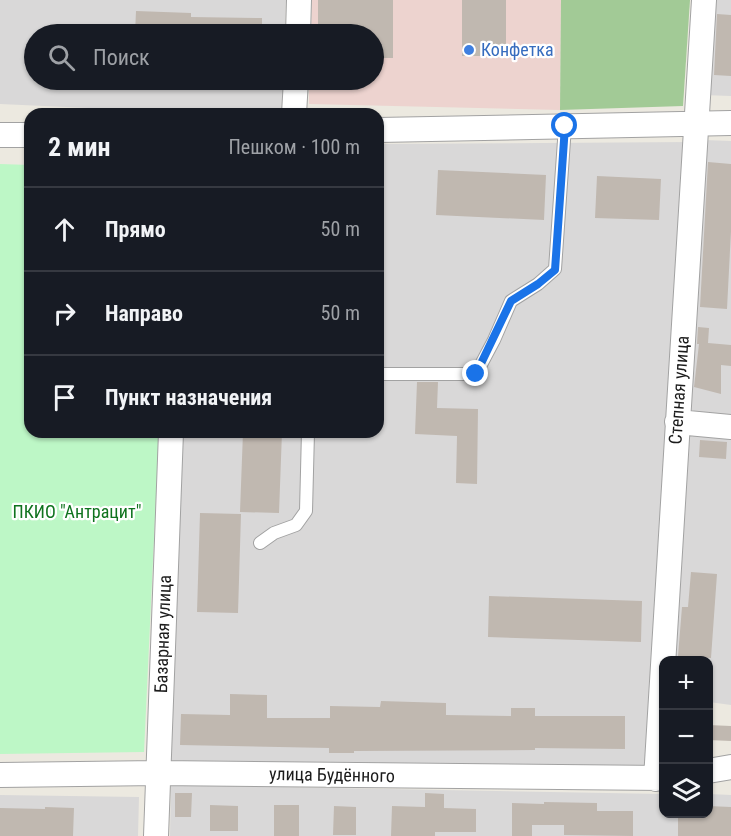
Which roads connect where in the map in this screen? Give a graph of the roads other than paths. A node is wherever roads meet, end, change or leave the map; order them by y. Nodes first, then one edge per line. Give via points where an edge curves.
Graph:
1 (299, 0) edge
2 (704, 0) edge
3 (298, 24) edge
4 (295, 90) edge
5 (294, 108) edge
6 (697, 122) junction
7 (731, 123) edge
8 (565, 126) junction
9 (384, 130) edge
10 (0, 135) edge
11 (24, 135) edge
12 (384, 374) edge
13 (677, 422) junction
14 (731, 428) edge
15 (171, 438) edge
16 (308, 438) edge
17 (260, 543) dead end
18 (661, 764) edge
19 (731, 767) edge
20 (713, 770) edge
21 (158, 773) junction
22 (0, 775) edge
23 (659, 779) edge
24 (156, 836) edge

1 - 3 street
2 - 6 street, Степная улица
4 - 5 street
6 - 7 street
6 - 8 street
6 - 13 street, Степная улица
8 - 9 street
8 - 12 lane via 555,270 511,301 476,374
10 - 11 street
13 - 14 street
13 - 18 street, Степная улица
15 - 21 street, Базарная улица
16 - 17 lane via 306,511 296,525 274,532
19 - 20 street
21 - 22 street, улица Будённого
21 - 23 street, улица Будённого
21 - 24 street, Базарная улица

